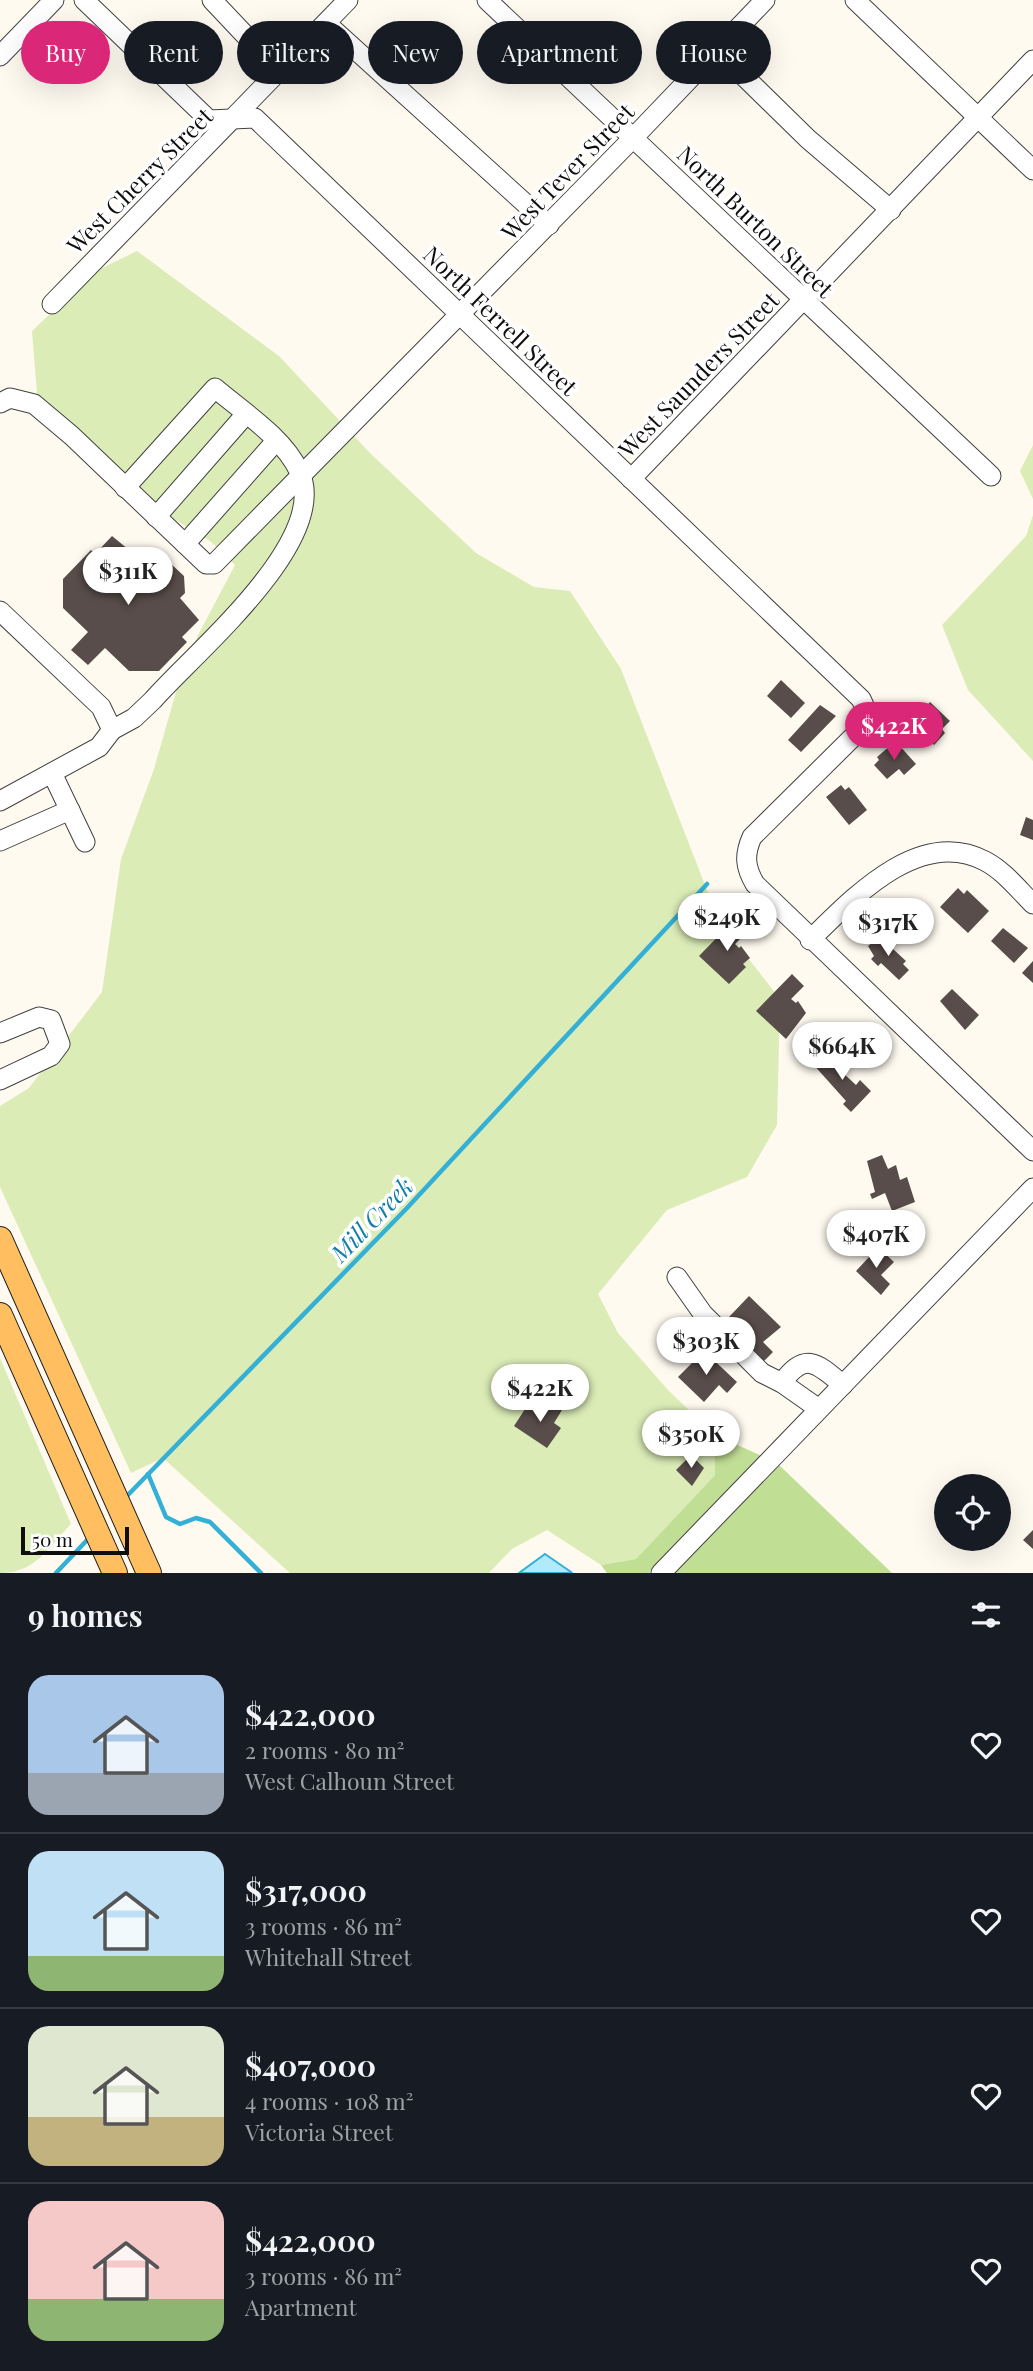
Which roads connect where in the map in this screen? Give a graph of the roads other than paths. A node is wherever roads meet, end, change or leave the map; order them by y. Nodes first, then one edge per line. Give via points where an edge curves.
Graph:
1 (54, 0) edge
2 (84, 0) edge
3 (212, 0) edge
4 (487, 0) edge
5 (765, 0) edge
6 (855, 0) edge
7 (345, 1) edge
8 (328, 21) edge
9 (745, 21) edge
10 (237, 26) edge
11 (354, 48) edge
12 (0, 56) edge
13 (1033, 60) edge
14 (267, 84) edge
15 (685, 84) edge
16 (752, 84) edge
17 (978, 118) junction
18 (232, 120) junction
19 (634, 137) junction
20 (1033, 170) edge
21 (891, 210) junction
22 (549, 225) junction
23 (803, 301) junction
24 (51, 304) dead end
25 (461, 314) junction
26 (0, 403) edge
27 (246, 414) junction
28 (276, 441) junction
29 (991, 476) dead end
30 (302, 477) junction
31 (631, 479) junction
32 (125, 488) junction
33 (156, 517) junction
34 (185, 544) junction
35 (0, 611) edge
36 (112, 730) junction
37 (52, 773) junction
38 (0, 801) edge
39 (70, 810) junction
40 (0, 841) edge
41 (85, 842) dead end
42 (1033, 904) edge
43 (810, 940) junction
44 (0, 1033) edge
45 (0, 1080) edge
46 (1033, 1151) edge
47 (1033, 1188) edge
48 (0, 1239) edge
49 (677, 1277) dead end
50 (0, 1315) edge
51 (782, 1382) junction
52 (843, 1385) junction
53 (819, 1409) junction
54 (116, 1573) edge
55 (149, 1573) edge
56 (661, 1573) edge

1 - 12 street
2 - 18 street, North Ferrell Street via 209,120
3 - 10 street
4 - 19 street, North Burton Street
5 - 9 street, West Tever Street
6 - 17 street
7 - 8 street, West Cherry Street
11 - 22 street
13 - 17 street, West Saunders Street
14 - 18 street, West Cherry Street
15 - 19 street, West Tever Street
16 - 21 street
17 - 20 street
17 - 21 street, West Saunders Street
18 - 24 street, West Cherry Street
18 - 25 street, North Ferrell Street via 255,118
19 - 22 street, West Tever Street
19 - 23 street, North Burton Street
21 - 23 street, West Saunders Street
22 - 25 street, West Tever Street
23 - 29 street, North Burton Street
23 - 31 street, West Saunders Street
25 - 30 street, West Tever Street
25 - 31 street, North Ferrell Street
26 - 32 street via 10,398 34,404
27 - 28 street
27 - 32 street via 215,388
27 - 33 street
28 - 30 street
28 - 34 street
30 - 34 street, West Tever Street via 214,564 206,564
30 - 36 street via 301,517 273,569 153,700
31 - 43 street, North Ferrell Street via 856,694 867,712 846,746 759,827 747,849 746,861 755,884
32 - 33 street
33 - 34 street
35 - 36 street via 101,706
36 - 37 street via 99,747
37 - 38 street
37 - 39 street
39 - 40 street
39 - 41 street
42 - 43 street via 984,860 964,853 935,854 908,862 878,879
43 - 46 street
44 - 45 street via 39,1017 51,1020 60,1044 51,1056
47 - 52 street
48 - 55 main road
49 - 51 street via 703,1314 737,1349 762,1373
50 - 54 main road
51 - 52 street via 793,1366 803,1363 818,1364
51 - 53 street
52 - 53 street
53 - 56 street

